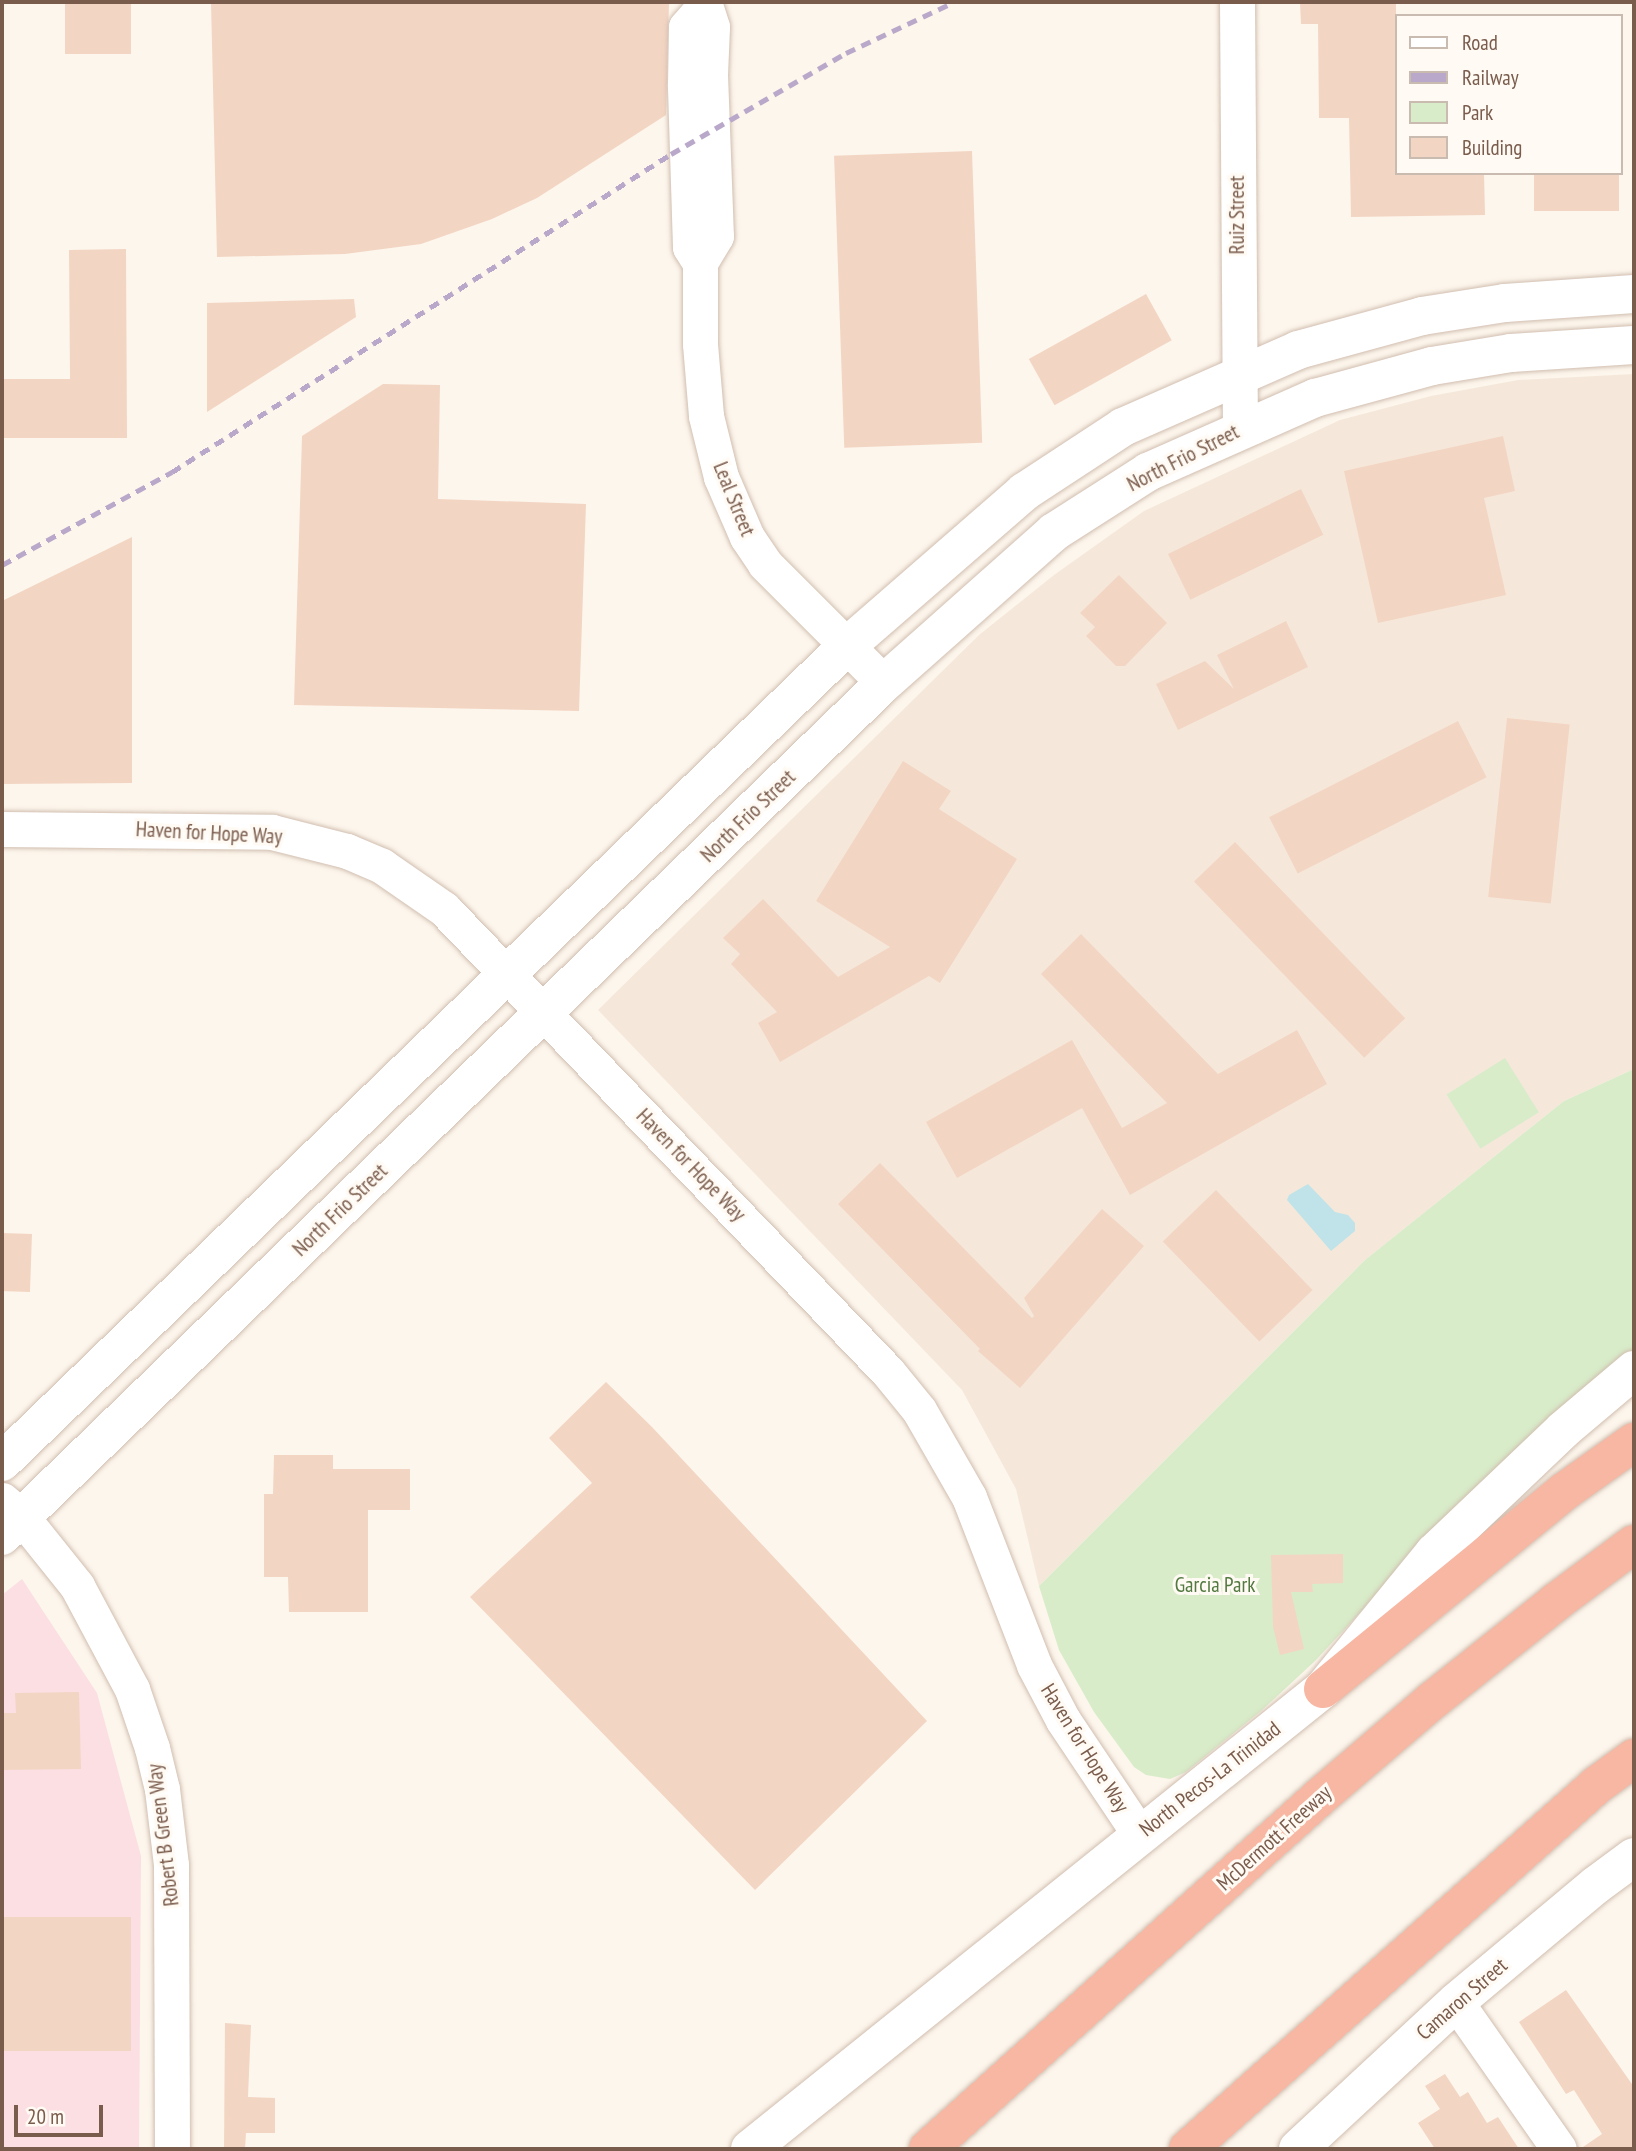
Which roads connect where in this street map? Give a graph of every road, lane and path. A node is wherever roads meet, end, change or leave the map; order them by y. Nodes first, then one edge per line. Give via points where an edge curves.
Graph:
1 (1237, 2) edge
2 (704, 4) edge
3 (1634, 294) edge
4 (1634, 345) edge
5 (1238, 376) junction
6 (1240, 429) junction
7 (848, 646) junction
8 (884, 683) junction
9 (2, 829) edge
10 (508, 975) junction
11 (546, 1012) junction
12 (1634, 1370) edge
13 (1634, 1442) edge
14 (2, 1462) edge
15 (8, 1517) edge
16 (1634, 1544) edge
17 (1323, 1689) junction
18 (1634, 1758) edge
19 (1140, 1835) junction
20 (1634, 1857) edge
21 (1456, 2002) junction
22 (172, 2149) edge
23 (750, 2149) edge
24 (928, 2149) edge
25 (1188, 2149) edge
26 (1298, 2149) edge
27 (1559, 2149) edge

1 - 5 street, Ruiz Street
2 - 7 street, Leal Street via 712,27 716,236 701,263 699,344 706,416 721,477 747,537 765,564
3 - 5 main road via 1505,303 1422,316 1298,350
4 - 6 main road, North Frio Street via 1511,353 1432,366 1315,398
5 - 6 street, Ruiz Street
5 - 7 main road via 1123,427 1024,492
6 - 8 main road, North Frio Street via 1147,472 1054,533
7 - 8 street, Leal Street
7 - 10 main road
8 - 11 main road, North Frio Street
9 - 10 street, Haven for Hope Way via 250,831 297,837 346,851 382,866 443,909
10 - 11 street, Haven for Hope Way
10 - 14 main road
11 - 15 main road, North Frio Street
11 - 19 street, Haven for Hope Way via 919,1410 970,1497 1034,1665 1063,1720
12 - 17 main road, North Pecos-La Trinidad via 1563,1430 1434,1553
13 - 17 highway via 1564,1491
15 - 22 street, Robert B Green Way via 77,1586 110,1644 132,1689 162,1789 171,1865
16 - 24 highway, McDermott Freeway via 1423,1709
17 - 19 main road, North Pecos-La Trinidad
18 - 25 highway via 1597,1785
19 - 23 main road, North Pecos-La Trinidad
20 - 21 main road, Camaron Street
21 - 26 main road, Camaron Street
21 - 27 street

